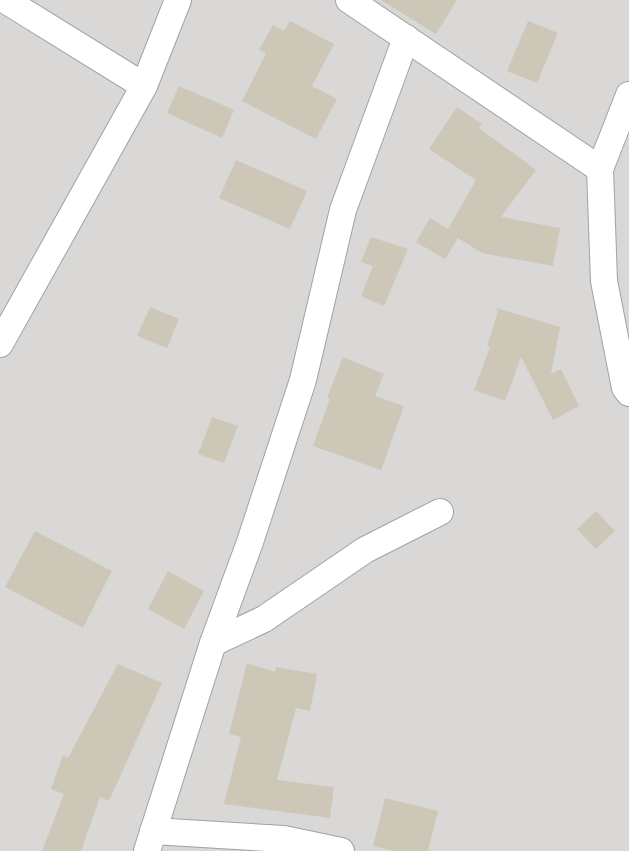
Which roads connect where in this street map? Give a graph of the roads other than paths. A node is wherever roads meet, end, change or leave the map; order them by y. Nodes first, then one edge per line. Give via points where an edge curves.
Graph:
1 (5, 0) edge
2 (178, 0) edge
3 (349, 0) edge
4 (406, 38) junction
5 (144, 86) junction
6 (629, 95) edge
7 (600, 170) junction
8 (2, 337) edge
9 (629, 393) edge
10 (440, 512) dead end
11 (213, 644) junction
12 (150, 841) edge
13 (341, 851) edge

1 - 5 street
2 - 5 street
3 - 4 street
4 - 7 street
4 - 11 street via 343,210 303,380
5 - 8 street
6 - 7 street
7 - 9 street via 604,280
10 - 11 street via 365,550 264,619
11 - 12 street
12 - 13 street via 284,839

